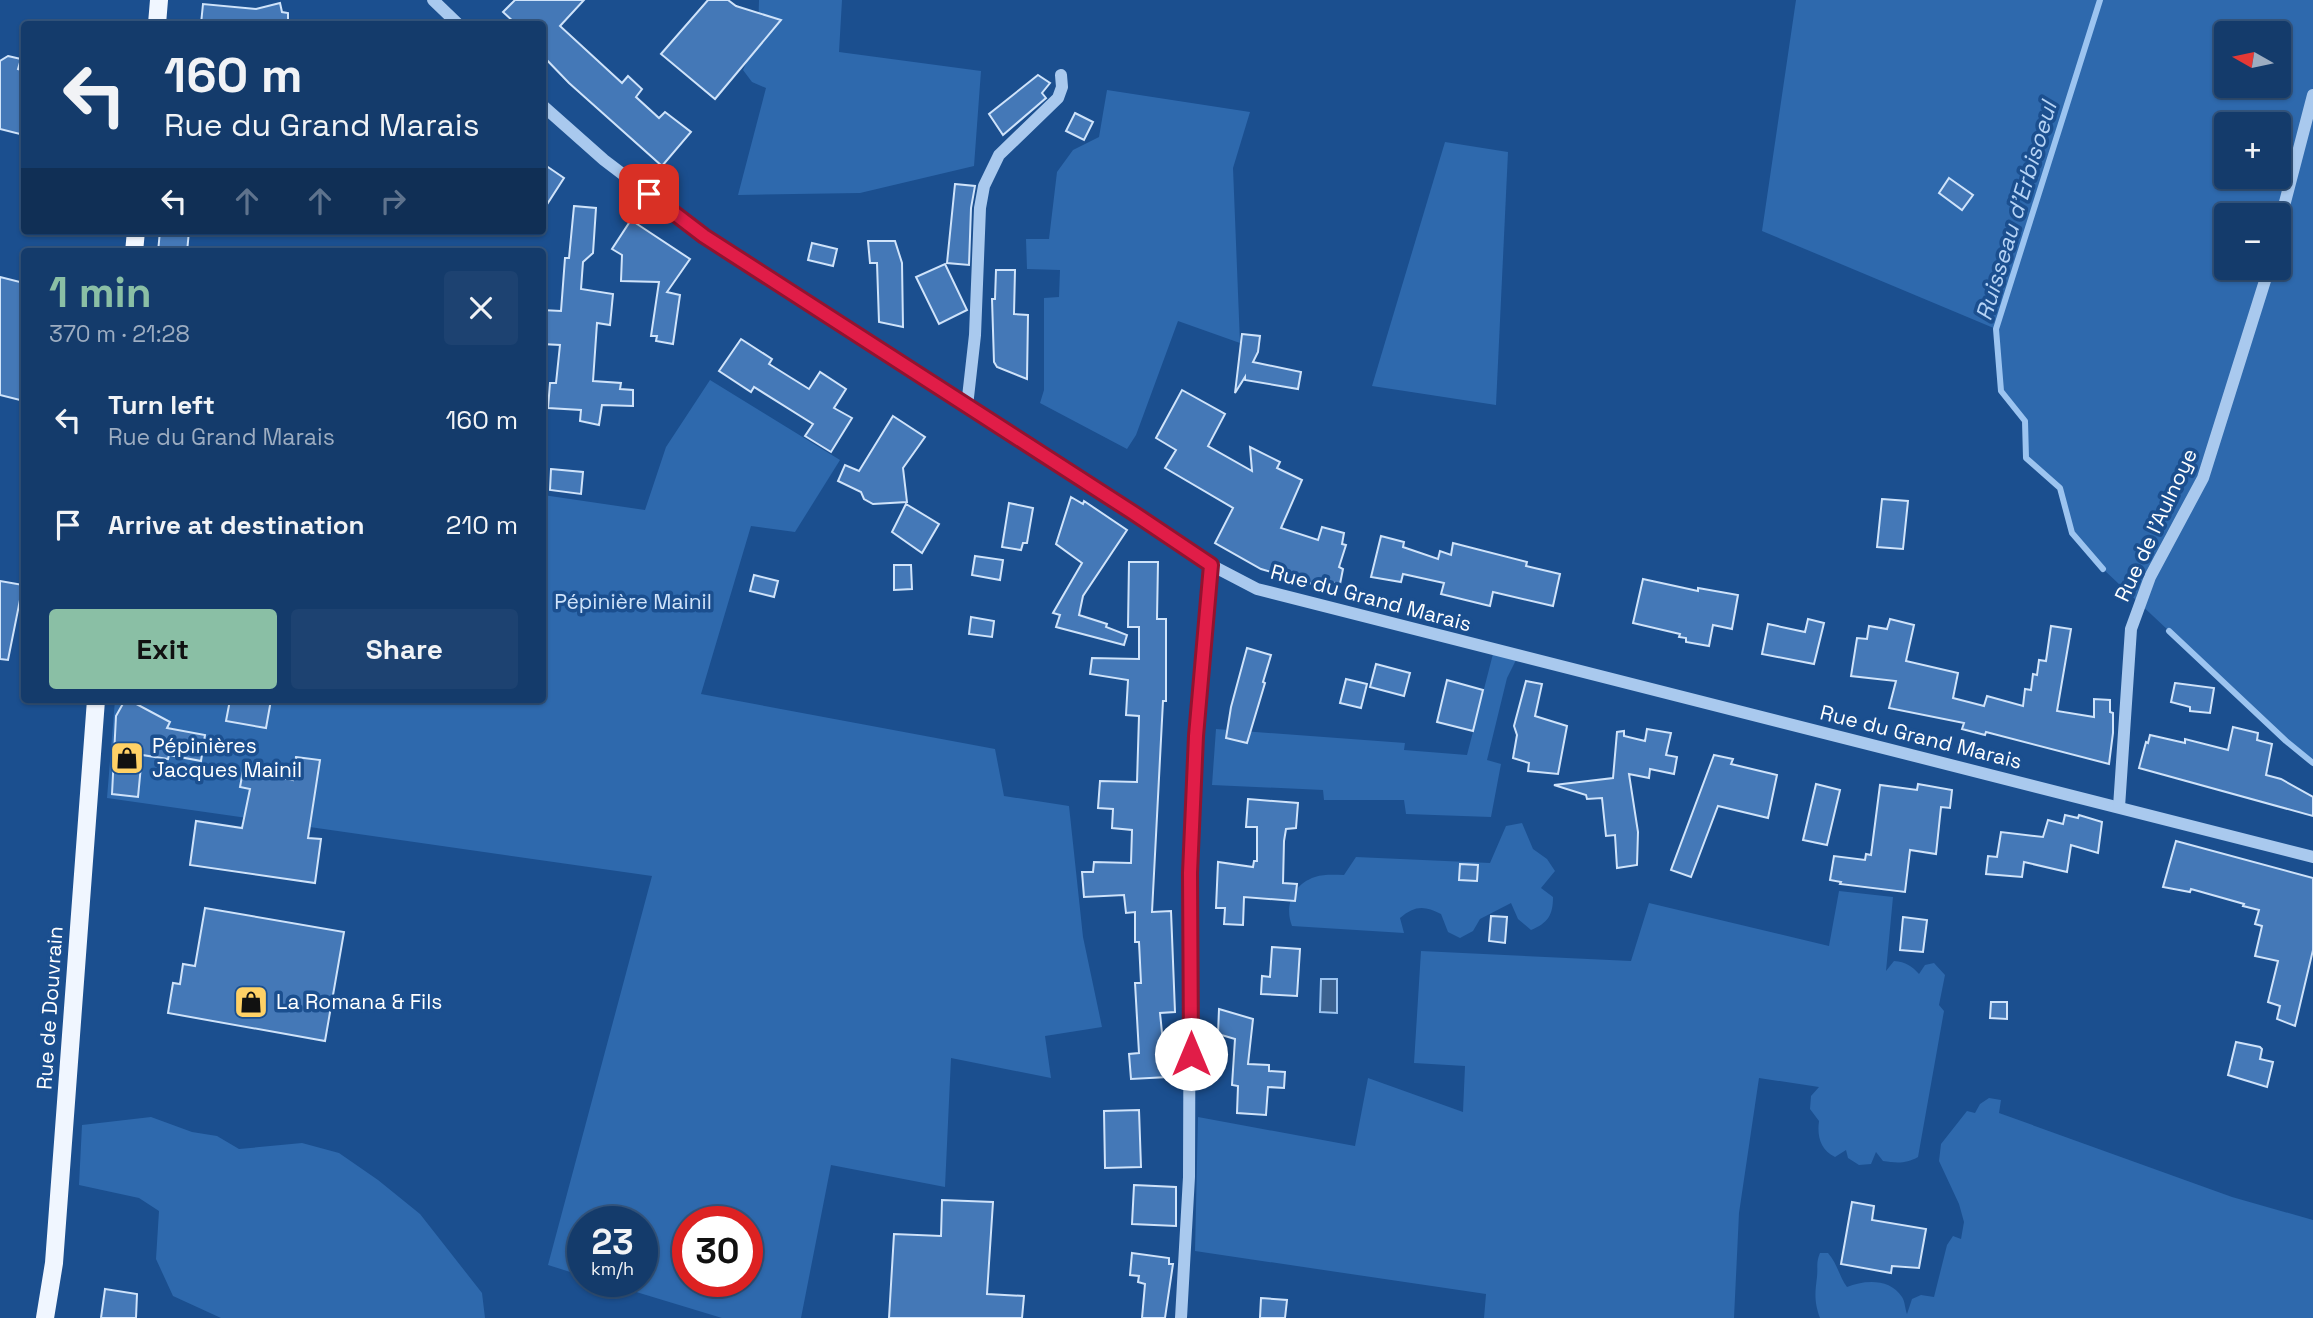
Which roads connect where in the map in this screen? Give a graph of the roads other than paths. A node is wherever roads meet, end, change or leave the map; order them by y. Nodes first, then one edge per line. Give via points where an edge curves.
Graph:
1 (159, 0) edge
2 (433, 0) edge
3 (157, 21) edge
4 (455, 21) edge
5 (1061, 75) dead end
6 (2313, 95) edge
7 (546, 109) edge
8 (2285, 203) edge
9 (2265, 280) edge
10 (967, 407) junction
11 (1211, 565) junction
12 (96, 703) edge
13 (2119, 807) junction
14 (2313, 858) edge
15 (45, 1318) edge
16 (1181, 1318) edge

1 - 3 main road
2 - 4 street
5 - 10 street via 1058,98 999,155 984,186
6 - 8 street
7 - 10 street, Rue du Grand Marais via 604,160 704,236
9 - 13 street, Rue de l'Aulnoye via 2203,478 2150,577 2131,629
10 - 11 street, Rue du Grand Marais
11 - 13 street, Rue du Grand Marais via 1268,593
11 - 16 street via 1191,859 1189,1164
12 - 15 main road, Rue de Douvrain via 54,1263
13 - 14 street, Rue du Grand Marais

